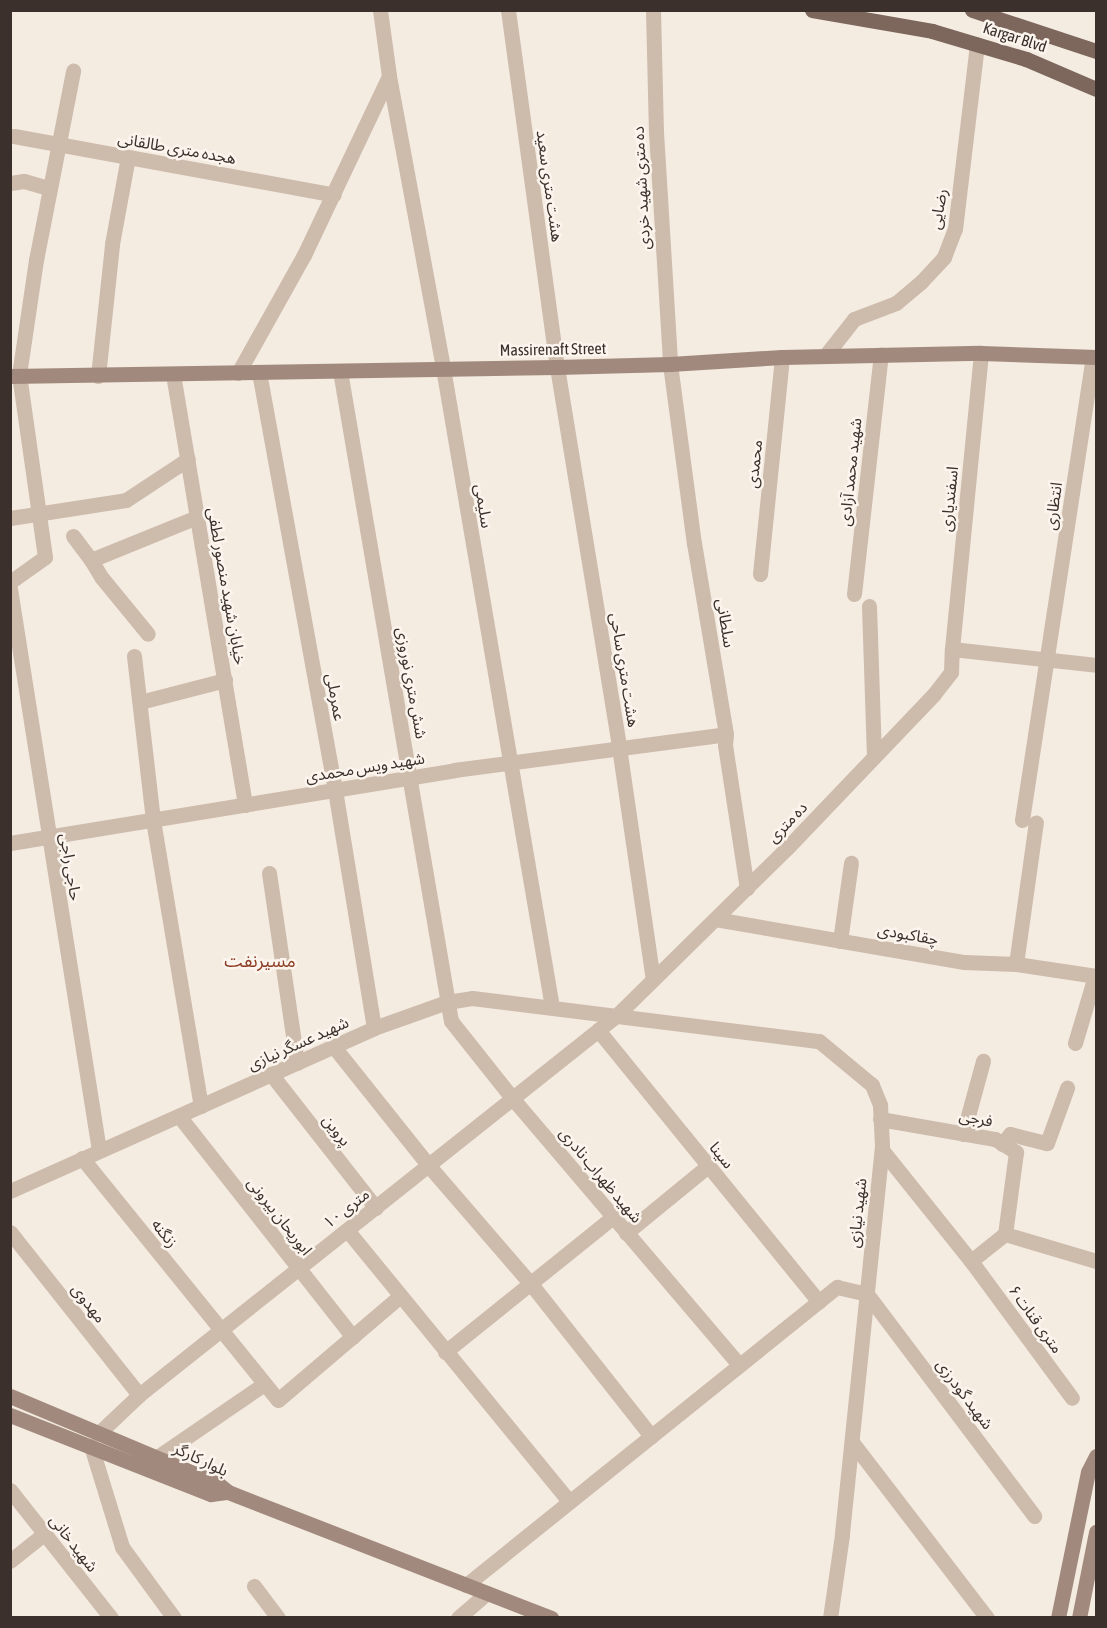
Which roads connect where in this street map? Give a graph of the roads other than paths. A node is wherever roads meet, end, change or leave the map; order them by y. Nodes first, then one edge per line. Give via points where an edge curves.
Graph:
1 (380, 10) edge
2 (507, 10) edge
3 (653, 10) edge
4 (812, 10) edge
5 (972, 10) edge
6 (977, 44) junction
7 (1096, 51) edge
8 (1056, 70) junction
9 (73, 71) dead end
10 (389, 76) junction
11 (1093, 84) edge
12 (1096, 96) edge
13 (14, 136) dead end
14 (57, 144) junction
15 (128, 157) junction
16 (10, 183) edge
17 (49, 188) junction
18 (334, 195) junction
19 (981, 353) junction
20 (881, 355) junction
21 (825, 356) junction
22 (782, 357) junction
23 (1095, 357) edge
24 (670, 364) junction
25 (557, 367) junction
26 (443, 368) junction
27 (340, 370) junction
28 (259, 372) junction
29 (238, 373) junction
30 (172, 374) junction
31 (15, 375) edge
32 (98, 376) junction
33 (188, 459) junction
34 (40, 515) junction
35 (197, 517) junction
36 (10, 518) edge
37 (73, 536) dead end
38 (91, 560) junction
39 (760, 574) dead end
40 (10, 582) edge
41 (10, 589) edge
42 (855, 594) dead end
43 (869, 606) dead end
44 (148, 634) dead end
45 (959, 650) junction
46 (134, 656) dead end
47 (1048, 661) junction
48 (1096, 665) edge
49 (225, 680) junction
50 (140, 702) junction
51 (726, 734) junction
52 (619, 747) junction
53 (874, 757) junction
54 (509, 762) junction
55 (409, 778) junction
56 (335, 790) junction
57 (245, 805) junction
58 (153, 820) junction
59 (48, 837) junction
60 (10, 843) edge
61 (851, 862) dead end
62 (269, 873) dead end
63 (747, 888) junction
64 (715, 919) junction
65 (840, 940) junction
66 (1016, 964) junction
67 (1096, 976) edge
68 (653, 979) junction
69 (447, 1002) junction
70 (552, 1007) junction
71 (616, 1015) junction
72 (374, 1028) junction
73 (598, 1030) junction
74 (1075, 1043) dead end
75 (334, 1047) junction
76 (983, 1061) dead end
77 (297, 1063) junction
78 (271, 1074) junction
79 (1067, 1088) dead end
80 (513, 1099) junction
81 (201, 1106) junction
82 (179, 1116) junction
83 (880, 1119) junction
84 (963, 1134) junction
85 (1002, 1144) junction
86 (99, 1150) junction
87 (882, 1150) junction
88 (82, 1158) junction
89 (429, 1166) junction
90 (708, 1166) junction
91 (10, 1191) edge
92 (376, 1208) junction
93 (613, 1217) junction
94 (347, 1230) junction
95 (10, 1232) edge
96 (627, 1233) junction
97 (1005, 1234) junction
98 (970, 1261) junction
99 (1096, 1261) edge
100 (298, 1269) junction
101 (531, 1284) junction
102 (867, 1294) junction
103 (400, 1296) junction
104 (819, 1302) junction
105 (220, 1331) junction
106 (353, 1337) junction
107 (445, 1352) junction
108 (739, 1365) junction
109 (264, 1384) junction
110 (139, 1395) junction
111 (10, 1396) edge
112 (1072, 1398) dead end
113 (10, 1415) edge
114 (100, 1432) junction
115 (651, 1436) junction
116 (852, 1442) junction
117 (91, 1446) junction
118 (1096, 1456) edge
119 (156, 1458) junction
120 (10, 1490) edge
121 (228, 1492) junction
122 (569, 1501) junction
123 (1034, 1516) dead end
124 (1096, 1532) edge
125 (44, 1534) junction
126 (10, 1561) edge
127 (466, 1585) junction
128 (254, 1586) dead end
129 (487, 1593) junction
130 (111, 1617) edge
131 (174, 1617) edge
132 (279, 1617) edge
133 (458, 1617) edge
134 (551, 1617) edge
135 (831, 1617) edge
136 (987, 1617) edge
137 (1058, 1617) edge
138 (1079, 1617) edge

1 - 10 street, سلیمی
2 - 25 street, هشت متری سعید
3 - 24 street, ده متری شهید خردی
4 - 6 main road, Kargar Blvd via 932,31
5 - 7 main road, Kargar Blvd
6 - 8 main road, Kargar Blvd
6 - 21 street, رضایی via 955,229 944,257 896,303 854,319
8 - 11 main road, Kargar Blvd
8 - 12 street
9 - 14 street
10 - 18 street
10 - 26 street, سلیمی
13 - 14 street, هجده متری طالقانی
14 - 15 street, هجده متری طالقانی
14 - 17 street
15 - 18 street, هجده متری طالقانی
15 - 32 street via 112,243
16 - 17 street
17 - 31 street
18 - 29 street
19 - 20 street, Massirenaft Street
19 - 23 street, Massirenaft Street
19 - 45 street, اسفندیاری
20 - 21 street, Massirenaft Street
20 - 42 street, شهید محمد آزادی
21 - 22 street, Massirenaft Street
22 - 24 street, Massirenaft Street
22 - 39 street, محمدی
23 - 47 street, انتظاری
24 - 25 street, Massirenaft Street
24 - 51 street, سلطانی via 694,543
25 - 26 street, Massirenaft Street
25 - 52 street, هشت متری ساحی
26 - 27 street, Massirenaft Street
26 - 54 street, سلیمی
27 - 28 street, Massirenaft Street
27 - 55 street, شش متری نوروزی
28 - 29 street, Massirenaft Street
28 - 56 street, عمرملی
29 - 30 street, Massirenaft Street
30 - 32 street, Massirenaft Street
30 - 33 street, خیابان شهید منصور لطفی
31 - 32 street, Massirenaft Street
31 - 34 street
33 - 34 street via 126,500
33 - 35 street, خیابان شهید منصور لطفی
34 - 36 street
34 - 40 street via 45,557
35 - 38 street
35 - 49 street, خیابان شهید منصور لطفی
37 - 38 street
38 - 44 street
41 - 59 street, حاجی راجی
43 - 53 street
45 - 47 street
45 - 53 street, ده متری via 951,672 934,694
46 - 50 street
47 - 48 street
47 - 66 street, انتظاری
49 - 50 street
49 - 57 street, خیابان شهید منصور لطفی
50 - 58 street
51 - 52 street, شهید ویس محمدی
51 - 63 street, سلطانی
52 - 54 street, شهید ویس محمدی
52 - 68 street, هشت متری ساحی
53 - 63 street, ده متری
54 - 55 street, شهید ویس محمدی
54 - 70 street, سلیمی
55 - 56 street, شهید ویس محمدی
55 - 69 street, شش متری نوروزی
56 - 57 street, شهید ویس محمدی
56 - 72 street, عمرملی
57 - 58 street, شهید ویس محمدی
58 - 59 street, شهید ویس محمدی
58 - 81 street
59 - 60 street, شهید ویس محمدی
59 - 86 street, حاجی راجی
61 - 65 street
62 - 77 street
63 - 64 street, ده متری
64 - 65 street, چقاکبودی
64 - 68 street, ده متری
65 - 66 street, چقاکبودی via 964,962
66 - 67 street, چقاکبودی
67 - 74 street
68 - 71 street, ده متری
69 - 70 street, شهید عسگر نیازی via 472,998
69 - 72 street, شهید عسگر نیازی
69 - 80 street, شهید ظهراب نادری via 451,1021 463,1039
70 - 71 street, شهید عسگر نیازی
71 - 73 street, ۱۰ متری
71 - 83 street, شهید نیازی via 819,1041 872,1085 880,1105
72 - 75 street, شهید عسگر نیازی
73 - 80 street, ۱۰ متری
73 - 90 street, سینا
75 - 77 street, شهید عسگر نیازی
75 - 89 street
76 - 84 street
77 - 78 street, شهید عسگر نیازی
78 - 81 street, شهید عسگر نیازی
78 - 92 street, پروین
79 - 85 street via 1047,1143 1010,1134
80 - 89 street, ۱۰ متری
80 - 93 street, شهید ظهراب نادری
81 - 82 street, شهید عسگر نیازی
82 - 86 street, شهید عسگر نیازی
82 - 100 street, ابوریحان بیرونی
83 - 84 street, فرجی
83 - 87 street, شهید نیازی
84 - 85 street, فرجی via 995,1139
85 - 97 street, فرجی via 1016,1152
86 - 88 street, شهید عسگر نیازی
87 - 98 street, ۶ متری قنات
87 - 102 street, شهید نیازی
88 - 91 street, شهید عسگر نیازی
88 - 105 street, زنگنه
89 - 92 street, ۱۰ متری
89 - 101 street
90 - 96 street
90 - 104 street, سینا
92 - 94 street, ۱۰ متری
93 - 96 street, شهید ظهراب نادری
93 - 101 street
94 - 100 street, ۱۰ متری
94 - 103 street
95 - 110 street, مهدوی
96 - 108 street, شهید ظهراب نادری
97 - 98 street
97 - 99 street
98 - 112 street, ۶ متری قنات
100 - 105 street, ۱۰ متری
100 - 106 street, ابوریحان بیرونی
101 - 107 street
101 - 115 street
102 - 104 street via 837,1287
102 - 116 street, شهید نیازی
102 - 123 street, شهید گودرزی
103 - 106 street
103 - 107 street
104 - 108 street
105 - 109 street, زنگنه
105 - 110 street, ۱۰ متری
106 - 109 street via 278,1400
107 - 122 street
108 - 115 street
109 - 119 street
110 - 114 street, ۱۰ متری
111 - 114 street, بلوار کارگر
113 - 117 street, بلوار کارگر
114 - 117 street
114 - 119 street, بلوار کارگر
115 - 122 street
116 - 135 street, شهید نیازی
116 - 136 street
117 - 121 street, بلوار کارگر via 211,1494
117 - 131 street via 122,1547
118 - 137 street via 1088,1472
119 - 121 street, بلوار کارگر via 217,1483
120 - 125 street, شهید خانی
121 - 127 street
122 - 127 street
124 - 138 street
125 - 126 street
125 - 130 street, شهید خانی
127 - 129 street
128 - 132 street
129 - 133 street
129 - 134 street

